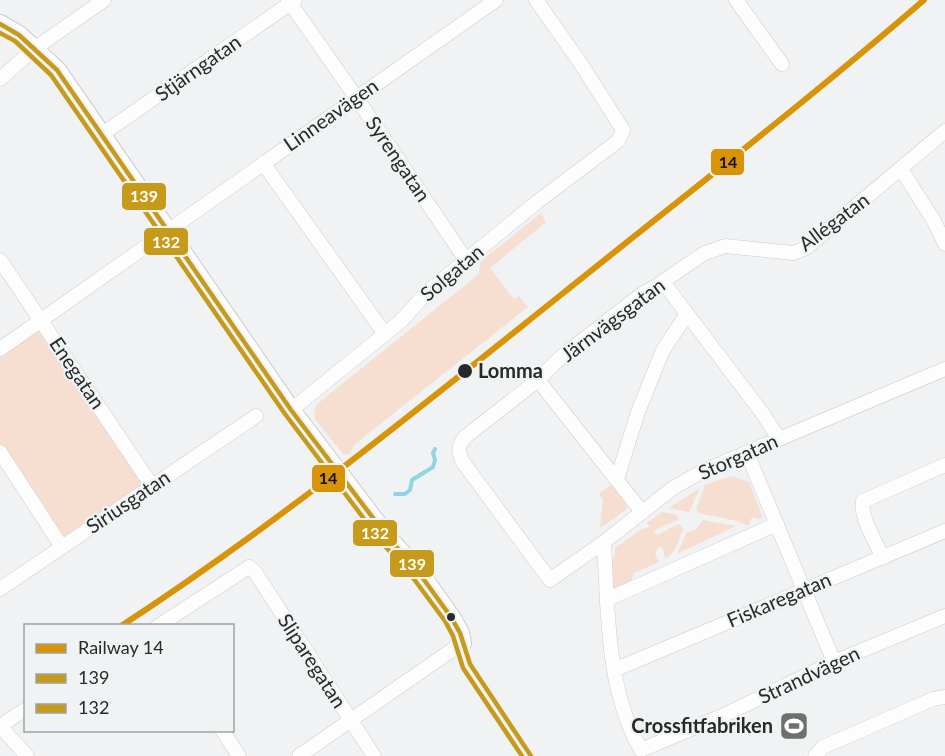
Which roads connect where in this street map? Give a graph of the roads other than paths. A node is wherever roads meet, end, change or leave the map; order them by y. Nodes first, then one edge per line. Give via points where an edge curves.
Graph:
1 (104, 0) edge
2 (496, 0) edge
3 (536, 0) edge
4 (736, 0) edge
5 (291, 1) edge
6 (0, 24) edge
7 (0, 33) edge
8 (34, 49) junction
9 (782, 64) dead end
10 (0, 79) edge
11 (356, 97) junction
12 (945, 131) edge
13 (101, 135) junction
14 (262, 163) junction
15 (901, 169) junction
16 (168, 231) junction
17 (945, 244) edge
18 (703, 254) joint
19 (0, 260) edge
20 (466, 260) junction
21 (663, 282) junction
22 (687, 314) junction
23 (41, 320) junction
24 (385, 334) junction
25 (0, 349) edge
26 (945, 369) edge
27 (538, 380) junction
28 (291, 410) junction
29 (256, 416) dead end
30 (778, 439) junction
31 (0, 452) edge
32 (747, 453) junction
33 (945, 465) edge
34 (617, 479) junction
35 (152, 486) junction
36 (642, 512) junction
37 (777, 524) junction
38 (945, 531) edge
39 (604, 542) junction
40 (62, 546) junction
41 (883, 558) junction
42 (550, 580) joint
43 (0, 589) edge
44 (804, 589) junction
45 (608, 599) junction
46 (945, 616) edge
47 (161, 624) edge
48 (462, 643) joint
49 (834, 662) junction
50 (614, 665) junction
51 (945, 697) edge
52 (24, 711) edge
53 (350, 720) junction
54 (0, 726) edge
55 (223, 732) edge
56 (27, 756) edge
57 (238, 756) edge
58 (299, 756) edge
59 (374, 756) edge
60 (815, 756) edge

1 - 8 street
2 - 11 street, Linneavägen
3 - 20 street, Solgatan via 623,130 618,141
4 - 9 street
5 - 11 street, Syrengatan
5 - 13 street, Stjärngatan
6 - 8 street
7 - 8 street
8 - 10 street
8 - 13 street via 57,70
11 - 14 street, Linneavägen
11 - 20 street, Syrengatan
12 - 15 street, Allégatan
13 - 16 street
14 - 16 street, Linneavägen
14 - 24 street
15 - 17 street
15 - 18 street, Allégatan via 806,248 793,253 725,246
16 - 23 street, Linneavägen
16 - 28 street
18 - 21 street, Järnvägsgatan
19 - 23 street, Enegatan
20 - 24 street, Solgatan
21 - 22 street
21 - 27 street, Järnvägsgatan via 570,350
22 - 30 street
22 - 34 street via 663,350
23 - 25 street, Linneavägen
23 - 35 street, Enegatan
24 - 28 street, Solgatan
26 - 30 street, Storgatan
27 - 34 street
27 - 42 street, Järnvägsgatan via 465,437 459,452
28 - 48 street via 421,575 451,617
29 - 35 street, Siriusgatan
30 - 32 street, Storgatan
31 - 40 street
32 - 36 street, Storgatan via 700,472
32 - 37 street
33 - 41 street via 863,501 865,519
34 - 36 street
35 - 40 street, Siriusgatan
36 - 39 street, Storgatan
37 - 44 street
37 - 45 street
38 - 41 street, Fiskaregatan
39 - 42 street, Storgatan
39 - 45 street
40 - 43 street, Siriusgatan
41 - 44 street, Fiskaregatan
44 - 49 street
44 - 50 street, Fiskaregatan via 621,667
45 - 50 street
46 - 49 street, Strandvägen
47 - 53 street, Sliparegatan via 249,567
48 - 53 street
49 - 50 street, Strandvägen via 641,750 626,715
51 - 60 street via 823,747
52 - 54 street
53 - 58 street
53 - 59 street, Sliparegatan
54 - 56 street
55 - 57 street

